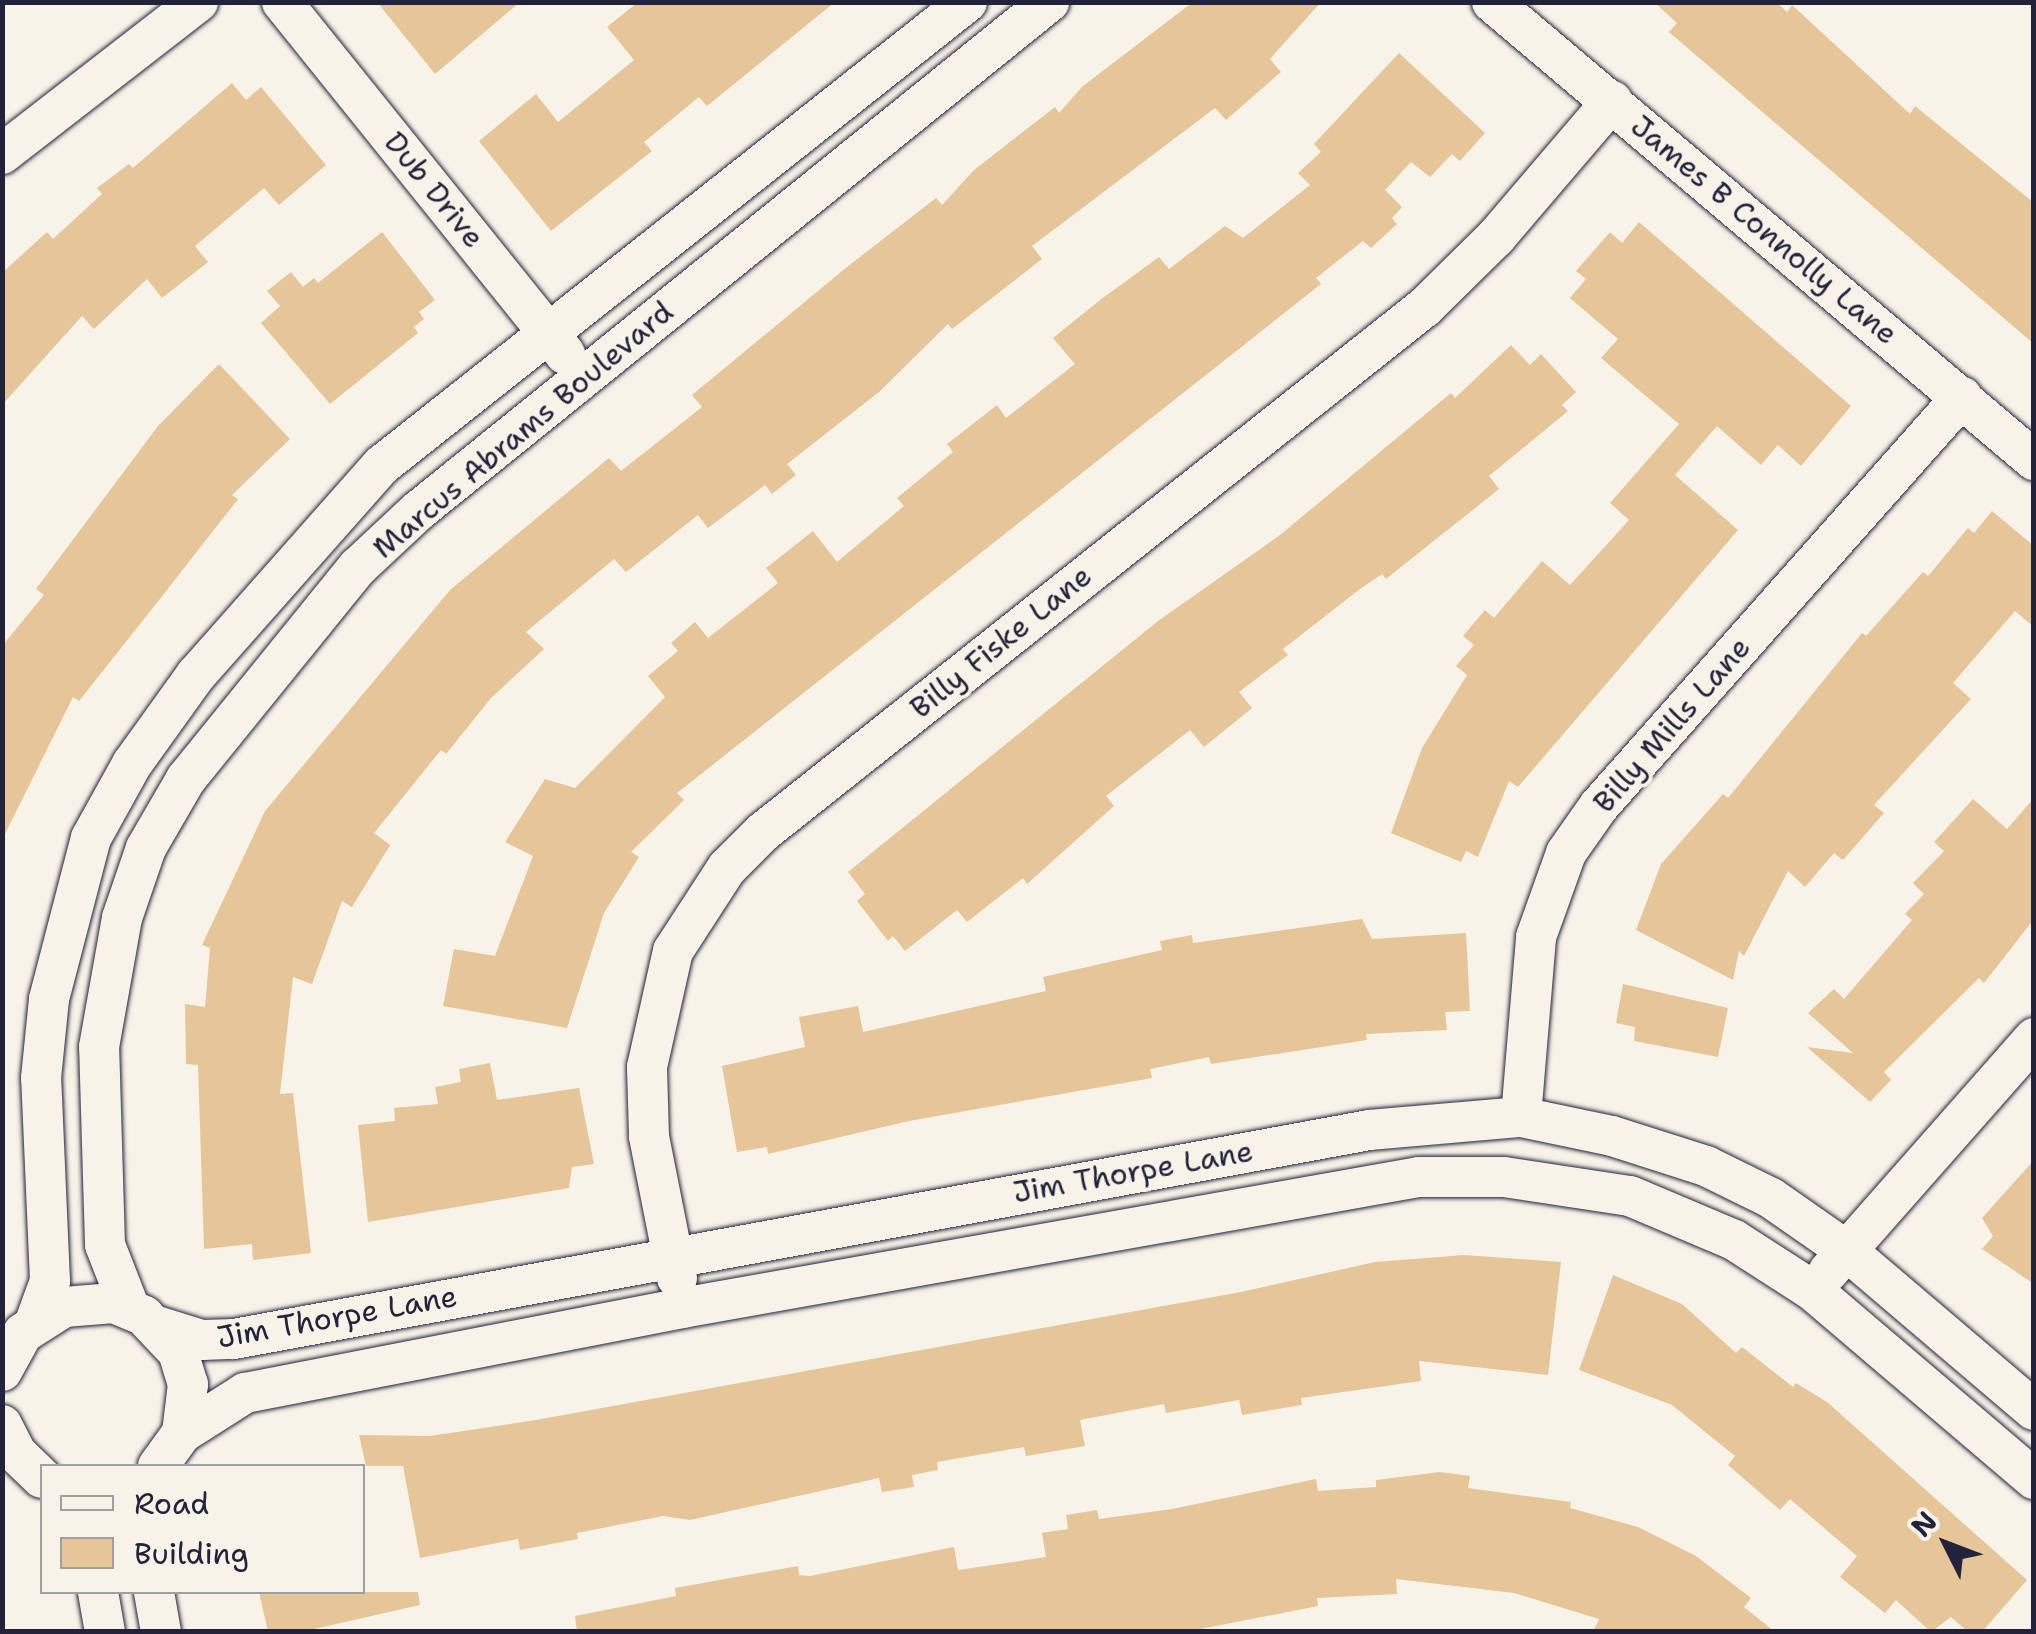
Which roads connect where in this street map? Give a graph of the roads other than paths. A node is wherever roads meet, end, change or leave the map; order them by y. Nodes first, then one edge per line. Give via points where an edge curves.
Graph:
1 (198, 2) edge
2 (282, 2) edge
3 (967, 2) edge
4 (1049, 2) edge
5 (1492, 2) edge
6 (1612, 102) junction
7 (2, 154) edge
8 (549, 334) junction
9 (584, 378) junction
10 (1962, 398) junction
11 (2034, 460) edge
12 (2034, 1038) edge
13 (1521, 1118) junction
14 (1847, 1251) junction
15 (673, 1254) junction
16 (1812, 1290) junction
17 (682, 1308) junction
18 (143, 1317) junction
19 (35, 1322) junction
20 (4, 1365) edge
21 (2034, 1410) edge
22 (182, 1433) junction
23 (159, 1464) edge
24 (2034, 1479) edge
25 (98, 1594) edge
26 (154, 1594) edge
27 (105, 1632) edge
28 (161, 1632) edge

1 - 7 street
2 - 8 street, Dub Drive
3 - 8 street, Marcus Abrams Boulevard
4 - 9 street, Marcus Abrams Boulevard
5 - 6 street, James B Connolly Lane
6 - 10 street, James B Connolly Lane
6 - 15 street, Billy Fiske Lane via 1496,237 1424,307 763,832 727,868 674,951 647,1066 649,1136
8 - 9 street, Dub Drive
8 - 19 street, Marcus Abrams Boulevard via 382,465 312,537 196,674 132,764 91,838 56,954 44,1039 50,1281
9 - 18 street, Marcus Abrams Boulevard via 356,568 186,779 146,848 122,918 99,1047 106,1244
10 - 11 street, James B Connolly Lane
10 - 13 street, Billy Mills Lane via 1599,806 1566,854 1536,938
12 - 14 street
13 - 14 street, Jim Thorpe Lane via 1612,1136 1706,1166 1771,1198
13 - 15 street, Jim Thorpe Lane via 1369,1130
14 - 16 street
14 - 21 street, Jim Thorpe Lane
15 - 17 street, Billy Fiske Lane
15 - 18 street, Jim Thorpe Lane via 234,1339 202,1340
16 - 17 street, Jim Thorpe Lane via 1734,1240 1630,1196 1535,1180 1419,1177
16 - 24 street, Jim Thorpe Lane
17 - 22 street, Jim Thorpe Lane via 245,1393
18 - 19 street, Jim Thorpe Lane via 81,1303
18 - 22 street, Marcus Abrams Boulevard via 184,1368 189,1400
19 - 20 street
22 - 23 street
25 - 27 street
26 - 28 street

